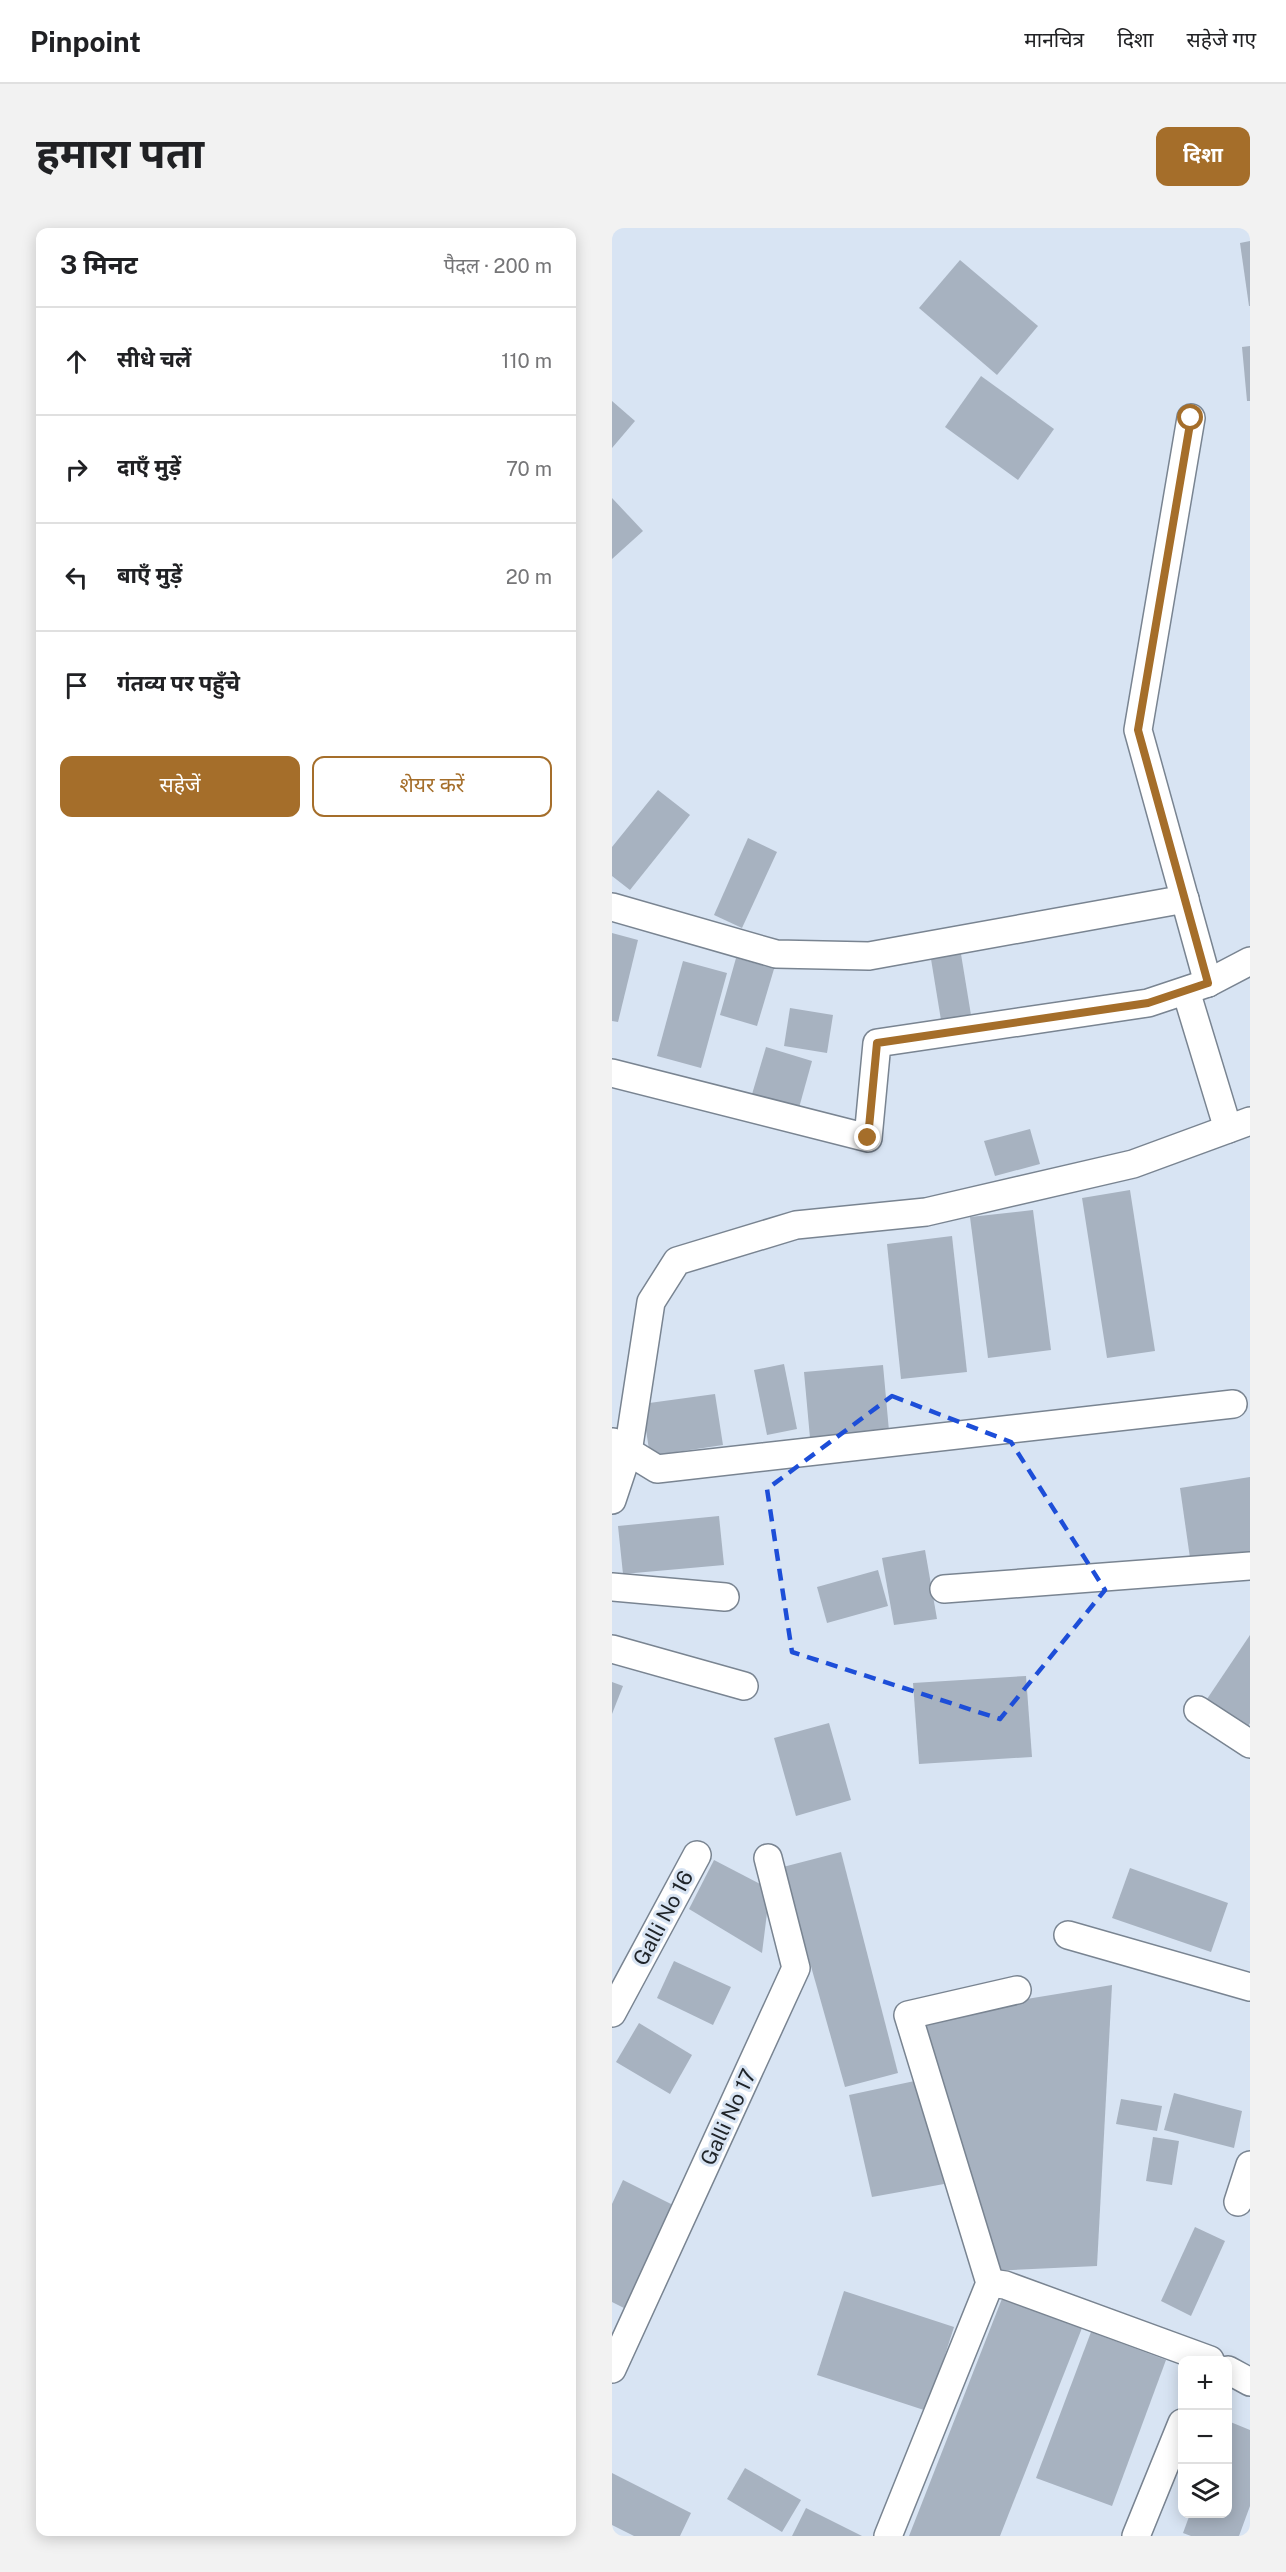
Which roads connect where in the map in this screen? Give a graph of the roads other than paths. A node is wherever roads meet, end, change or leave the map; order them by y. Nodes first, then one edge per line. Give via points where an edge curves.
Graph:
1 (1191, 418) dead end
2 (1185, 899) junction
3 (612, 907) edge
4 (1250, 961) edge
5 (1197, 987) junction
6 (612, 1073) edge
7 (1239, 1125) edge
8 (1233, 1404) dead end
9 (620, 1447) edge
10 (612, 1500) edge
11 (1250, 1566) edge
12 (612, 1587) edge
13 (944, 1589) dead end
14 (725, 1597) dead end
15 (612, 1649) edge
16 (744, 1686) dead end
17 (1198, 1710) dead end
18 (1250, 1744) edge
19 (697, 1855) dead end
20 (768, 1858) dead end
21 (1068, 1935) dead end
22 (1250, 1987) edge
23 (1017, 1990) dead end
24 (612, 2013) edge
25 (1250, 2165) edge
26 (1238, 2202) dead end
27 (990, 2283) junction
28 (1198, 2356) edge
29 (612, 2369) edge
30 (1232, 2373) edge
31 (1250, 2382) edge
32 (1178, 2433) edge
33 (888, 2536) edge
34 (1136, 2536) edge

1 - 2 street via 1138,730
2 - 3 street via 869,956 776,954
2 - 5 street
4 - 5 street
5 - 6 street via 1148,1003 877,1043 868,1138
5 - 7 street
7 - 9 street via 1133,1164 926,1212 796,1225 677,1261 651,1302
8 - 9 street via 657,1469
9 - 10 street
11 - 13 street
12 - 14 street
15 - 16 street
17 - 18 street
19 - 24 street, Galli No 16
20 - 29 street, Galli No 17 via 796,1968
21 - 22 street
23 - 27 street via 908,2015
25 - 26 street
27 - 28 street via 1005,2285
27 - 33 street
30 - 31 street
32 - 34 street

